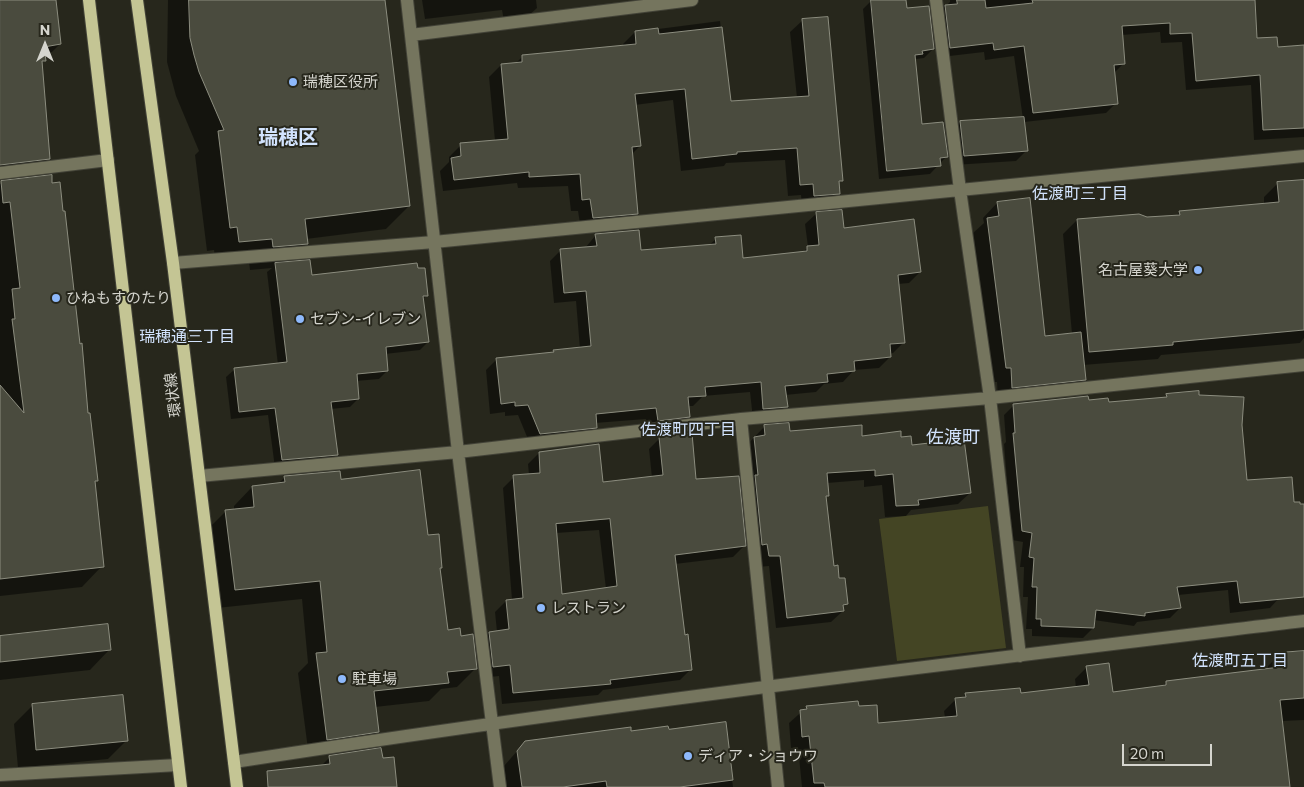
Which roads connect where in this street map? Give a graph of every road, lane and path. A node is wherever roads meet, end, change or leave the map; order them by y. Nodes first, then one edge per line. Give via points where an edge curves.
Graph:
1 (88, 0) edge
2 (137, 0) edge
3 (406, 0) edge
4 (692, 0) edge
5 (936, 0) edge
6 (411, 35) junction
7 (1304, 156) edge
8 (108, 160) junction
9 (0, 172) edge
10 (960, 190) junction
11 (434, 242) junction
12 (174, 263) junction
13 (1304, 365) edge
14 (990, 398) junction
15 (741, 419) junction
16 (458, 452) junction
17 (199, 476) junction
18 (1304, 621) edge
19 (1020, 656) junction
20 (767, 687) junction
21 (492, 723) junction
22 (234, 762) junction
23 (178, 765) junction
24 (0, 776) edge
25 (181, 787) edge
26 (237, 787) edge
27 (500, 787) edge
28 (778, 787) edge

1 - 8 main road
2 - 12 main road, 環状線
3 - 6 street
4 - 6 street
5 - 10 street
6 - 11 street
7 - 10 street
8 - 9 street
8 - 23 main road
10 - 11 street
10 - 14 street
11 - 12 street
11 - 16 street
12 - 17 main road, 環状線
13 - 14 street
14 - 15 street
14 - 19 street
15 - 16 street
15 - 20 street
16 - 17 street
16 - 21 street
17 - 22 main road, 環状線
18 - 19 street
19 - 20 street
20 - 21 street
20 - 28 street
21 - 22 street
21 - 27 street
22 - 26 main road, 環状線
23 - 24 street
23 - 25 main road

